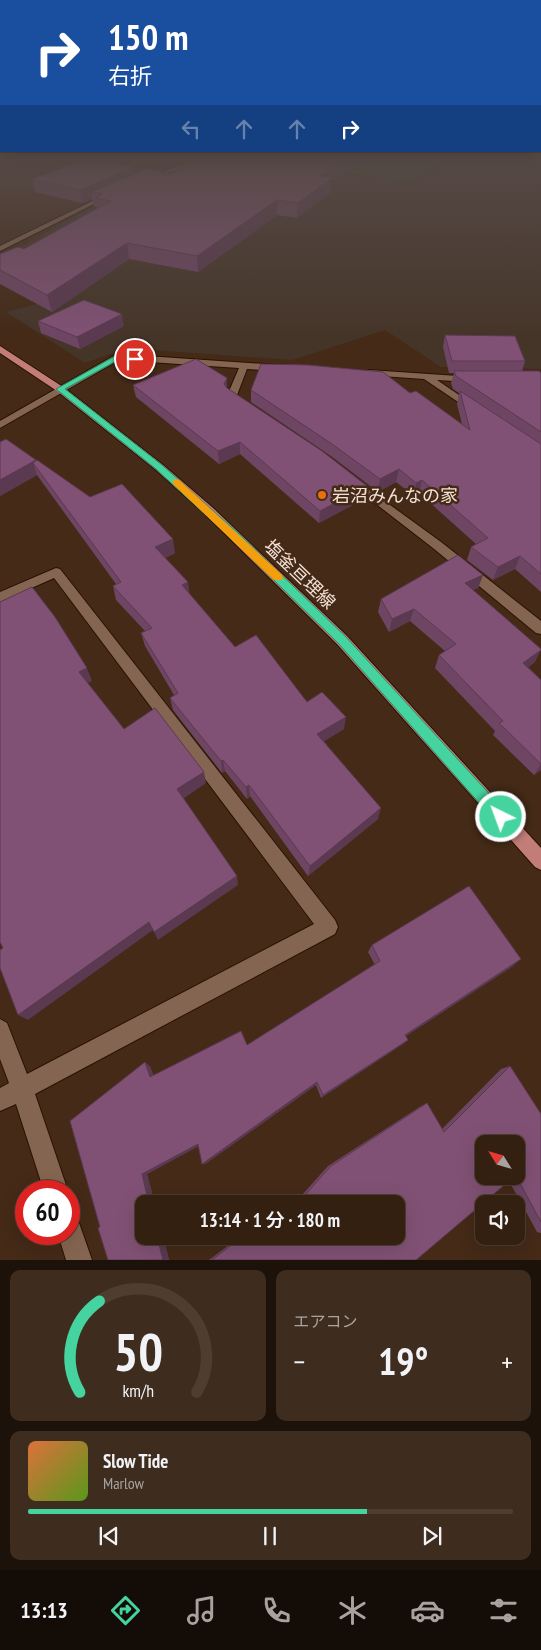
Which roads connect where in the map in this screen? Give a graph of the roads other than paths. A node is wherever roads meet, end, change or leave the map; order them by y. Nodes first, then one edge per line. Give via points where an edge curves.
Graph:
1 (61, 218) edge
2 (0, 249) edge
3 (0, 349) edge
4 (244, 366) junction
5 (290, 368) edge
6 (356, 372) edge
7 (428, 378) junction
8 (484, 379) edge
9 (60, 389) junction
10 (255, 412) edge
11 (484, 416) edge
12 (0, 425) edge
13 (342, 472) edge
14 (0, 597) edge
15 (541, 629) edge
16 (541, 861) edge
17 (0, 1030) edge
18 (22, 1089) junction
19 (0, 1100) edge
20 (52, 1180) edge
21 (74, 1245) edge
22 (79, 1260) edge

1 - 2 street
3 - 9 main road, 塩釜亘理線
4 - 5 street
4 - 9 street via 117,358
4 - 10 street via 232,396
6 - 7 street
7 - 8 street
7 - 11 street
9 - 12 street
9 - 16 main road, 塩釜亘理線 via 209,511 342,640
13 - 15 street
14 - 18 street via 56,572 328,927
17 - 18 street
18 - 19 street
18 - 20 street
21 - 22 street

